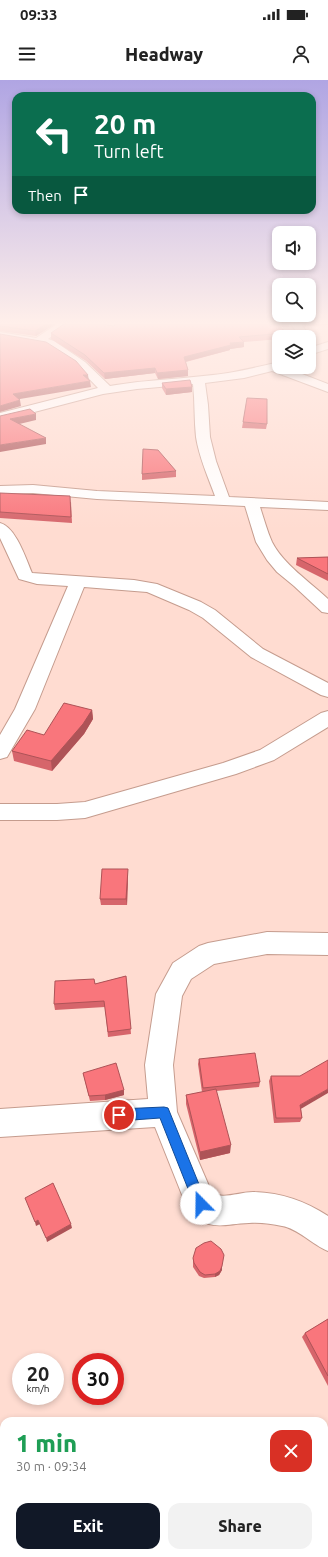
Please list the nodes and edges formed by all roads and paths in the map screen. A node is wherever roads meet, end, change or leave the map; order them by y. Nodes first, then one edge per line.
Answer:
1 (95, 393) edge
2 (200, 393) edge
3 (0, 417) edge
4 (0, 490) edge
5 (224, 502) junction
6 (251, 503) junction
7 (328, 506) edge
8 (0, 528) edge
9 (78, 582) junction
10 (328, 608) edge
11 (328, 691) edge
12 (328, 718) edge
13 (0, 752) edge
14 (0, 812) edge
15 (328, 944) edge
16 (164, 1112) junction
17 (0, 1123) edge
18 (328, 1235) edge

1 - 3 street
2 - 5 street
4 - 5 street
5 - 6 street
6 - 7 street
6 - 10 street
8 - 9 street
9 - 11 street
9 - 13 street
12 - 14 street
15 - 16 street
16 - 17 street
16 - 18 street

